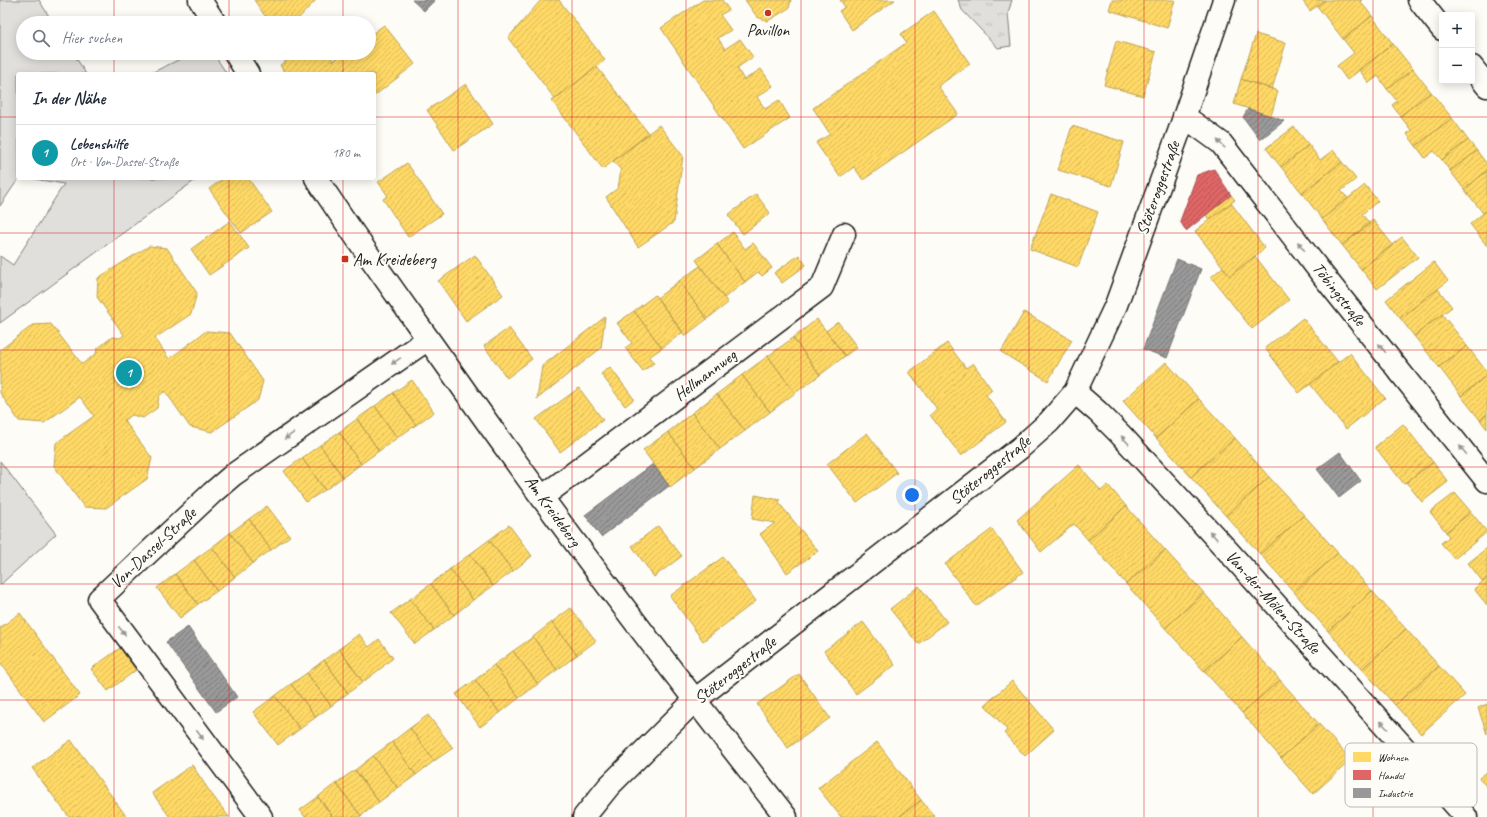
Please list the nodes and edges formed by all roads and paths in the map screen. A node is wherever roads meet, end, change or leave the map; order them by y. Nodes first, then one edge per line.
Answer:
1 (200, 0) edge
2 (1224, 0) edge
3 (1419, 0) edge
4 (210, 16) edge
5 (1439, 25) edge
6 (239, 60) edge
7 (1475, 71) edge
8 (247, 72) edge
9 (1487, 86) edge
10 (1184, 116) junction
11 (317, 180) edge
12 (844, 234) dead end
13 (428, 339) junction
14 (1075, 392) junction
15 (1487, 480) edge
16 (542, 497) junction
17 (695, 700) junction
18 (1400, 743) edge
19 (1457, 807) edge
20 (260, 817) edge
21 (584, 817) edge
22 (786, 817) edge
23 (1466, 817) edge

1 - 4 street
2 - 10 street, Stöteroggestraße
3 - 5 street
6 - 8 street
7 - 9 street
10 - 14 street, Stöteroggestraße
15 -> 10 street, Töbingstraße
11 - 13 street, Am Kreideberg
12 - 16 street, Hellmannweg
13 - 16 street, Am Kreideberg
13 -> 20 street, Von-Dassel-Straße
14 - 17 street, Stöteroggestraße
18 -> 14 street, Van-der-Mölen-Straße
16 - 17 street, Am Kreideberg
17 - 21 street, Stöteroggestraße
17 - 22 street, Am Kreideberg
23 -> 19 street, Van-der-Mölen-Straße

